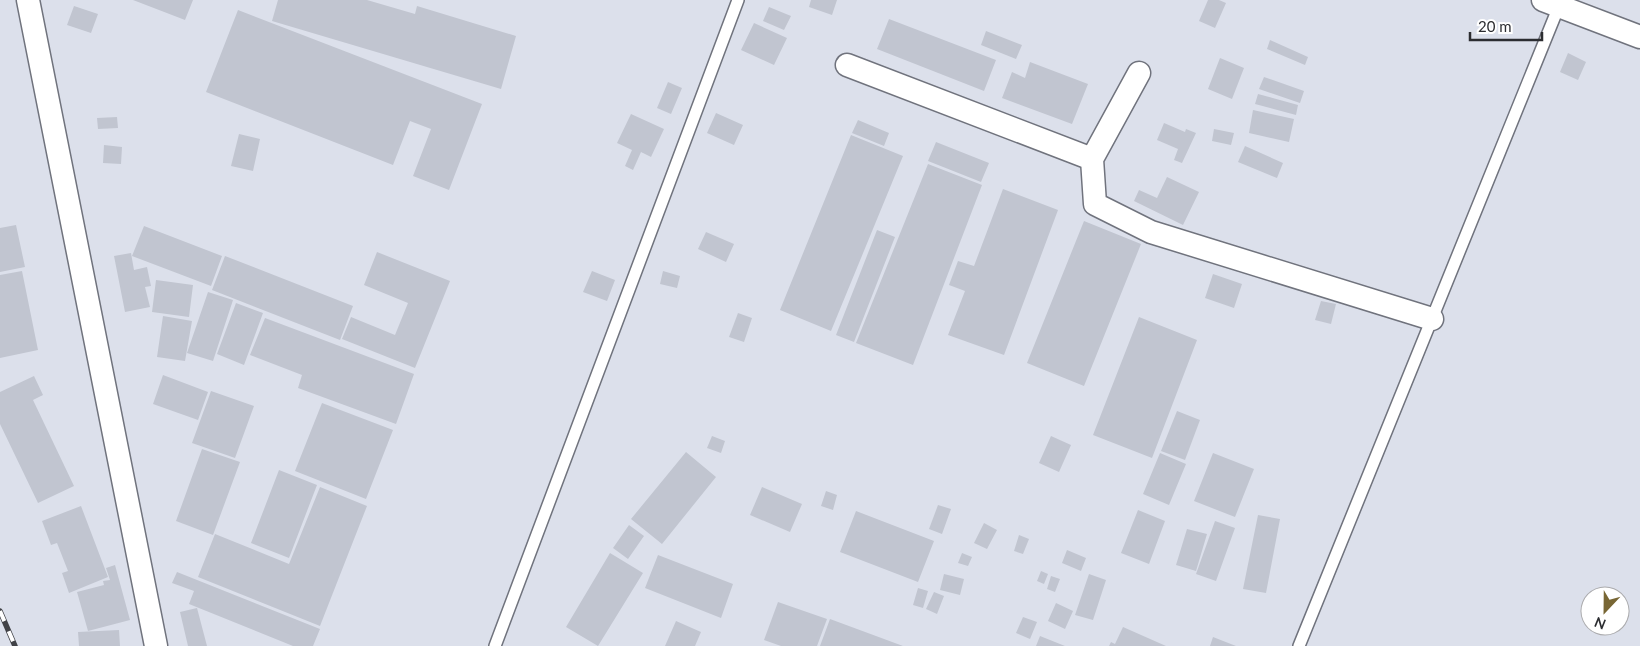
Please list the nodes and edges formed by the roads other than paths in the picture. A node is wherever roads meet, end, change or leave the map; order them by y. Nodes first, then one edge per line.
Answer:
1 (28, 0) edge
2 (738, 0) edge
3 (1551, 3) edge
4 (1640, 37) edge
5 (847, 64) dead end
6 (1140, 73) dead end
7 (1092, 159) junction
8 (1432, 319) junction
9 (156, 646) edge
10 (495, 646) edge
11 (1299, 646) edge

1 - 9 street
2 - 10 lane
3 - 4 street
3 - 8 lane
5 - 7 street
6 - 7 street
7 - 8 street
8 - 11 lane

